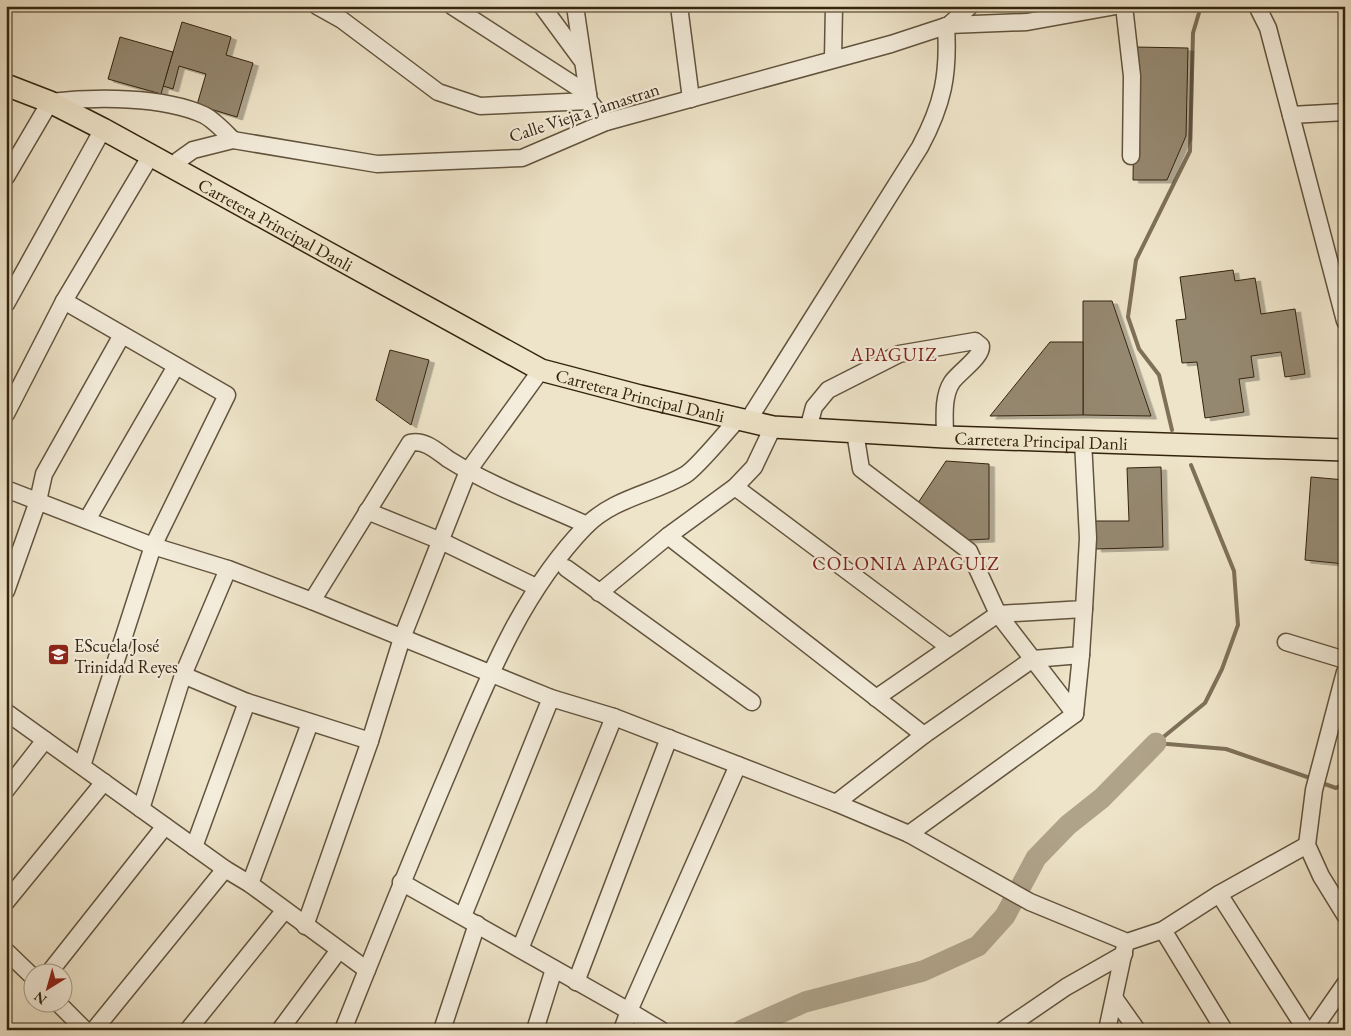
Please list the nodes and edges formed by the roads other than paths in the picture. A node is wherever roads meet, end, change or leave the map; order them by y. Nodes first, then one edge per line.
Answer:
1 (317, 6) edge
2 (452, 6) edge
3 (542, 6) edge
4 (575, 6) edge
5 (679, 6) edge
6 (834, 6) edge
7 (970, 6) edge
8 (1116, 6) edge
9 (1124, 6) edge
10 (1257, 6) edge
11 (948, 25) junction
12 (833, 59) junction
13 (583, 61) junction
14 (6, 85) edge
15 (588, 98) junction
16 (691, 99) junction
17 (50, 102) junction
18 (1345, 112) edge
19 (1291, 115) junction
20 (606, 122) junction
21 (103, 129) junction
22 (233, 140) junction
23 (151, 155) junction
24 (1131, 156) dead end
25 (173, 167) junction
26 (6, 177) edge
27 (1341, 295) edge
28 (64, 301) junction
29 (6, 304) edge
30 (1345, 321) edge
31 (122, 335) junction
32 (176, 366) junction
33 (541, 370) junction
34 (6, 414) edge
35 (742, 421) junction
36 (773, 428) junction
37 (808, 429) junction
38 (855, 432) junction
39 (945, 437) junction
40 (1083, 442) junction
41 (1345, 450) edge
42 (468, 471) junction
43 (735, 486) junction
44 (6, 489) edge
45 (38, 501) junction
46 (367, 511) junction
47 (87, 520) junction
48 (587, 525) junction
49 (668, 536) junction
50 (441, 541) junction
51 (153, 546) junction
52 (566, 568) dead end
53 (228, 569) junction
54 (536, 587) junction
55 (6, 591) edge
56 (599, 593) junction
57 (312, 601) junction
58 (1084, 609) junction
59 (998, 614) junction
60 (402, 638) junction
61 (1286, 642) dead end
62 (949, 647) junction
63 (1081, 656) junction
64 (1033, 659) junction
65 (1345, 660) edge
66 (1345, 672) edge
67 (490, 673) junction
68 (183, 675) junction
69 (552, 698) junction
70 (876, 698) junction
71 (247, 702) junction
72 (752, 702) dead end
73 (6, 712) edge
74 (1075, 714) junction
75 (614, 717) junction
76 (310, 723) junction
77 (924, 735) junction
78 (669, 738) junction
79 (45, 740) junction
80 (370, 742) junction
81 (738, 765) junction
82 (82, 766) junction
83 (104, 782) junction
84 (6, 790) edge
85 (836, 803) junction
86 (141, 809) junction
87 (165, 826) junction
88 (909, 834) junction
89 (1307, 845) junction
90 (194, 847) junction
91 (225, 869) junction
92 (401, 882) junction
93 (250, 884) junction
94 (1220, 894) junction
95 (6, 902) edge
96 (284, 911) junction
97 (1345, 915) edge
98 (470, 920) junction
99 (305, 926) junction
100 (1163, 930) junction
101 (1125, 948) junction
102 (520, 949) junction
103 (339, 950) junction
104 (8, 956) edge
105 (56, 964) edge
106 (22, 968) edge
107 (554, 969) junction
108 (367, 970) junction
109 (576, 982) junction
110 (1345, 984) edge
111 (1115, 999) junction
112 (629, 1011) junction
113 (69, 1014) edge
114 (85, 1030) edge
115 (94, 1030) edge
116 (188, 1030) edge
117 (280, 1030) edge
118 (343, 1030) edge
119 (442, 1030) edge
120 (534, 1030) edge
121 (622, 1030) edge
122 (661, 1030) edge
123 (1003, 1030) edge
124 (1107, 1030) edge
125 (1137, 1030) edge
126 (1224, 1030) edge
127 (1306, 1030) edge
128 (1313, 1030) edge

1 - 15 street
2 - 15 street
3 - 13 street
4 - 13 street
5 - 16 street
6 - 12 street
7 - 11 street, Calle Vieja a Jamastran
8 - 11 street
9 - 24 street
10 - 19 street
11 - 12 street, Calle Vieja a Jamastran
11 - 35 street
12 - 16 street, Calle Vieja a Jamastran
13 - 15 street
14 - 17 main road, Carretera Principal Danli
15 - 20 street
16 - 20 street, Calle Vieja a Jamastran
17 - 21 main road, Carretera Principal Danli
17 - 22 street
17 - 26 street
18 - 19 street
19 - 27 street
20 - 22 street, Calle Vieja a Jamastran
21 - 23 main road, Carretera Principal Danli
21 - 29 street
22 - 25 street, Calle Vieja a Jamastran
23 - 25 main road, Carretera Principal Danli
23 - 28 street
25 - 33 main road, Carretera Principal Danli
27 - 30 street
28 - 31 street
28 - 34 street
31 - 32 street
31 - 45 street
32 - 47 street
32 - 51 street
33 - 35 main road, Carretera Principal Danli
33 - 42 street
35 - 36 main road, Carretera Principal Danli
35 - 48 street
36 - 37 main road, Carretera Principal Danli
36 - 43 street
37 - 38 main road, Carretera Principal Danli
37 - 39 street
38 - 39 main road, Carretera Principal Danli
38 - 59 street
39 - 40 main road, Carretera Principal Danli
40 - 41 main road, Carretera Principal Danli
40 - 58 street
42 - 46 street
42 - 48 street
42 - 50 street
43 - 49 street
43 - 62 street
44 - 45 street
45 - 47 street
45 - 55 street
46 - 50 street
46 - 57 street
47 - 51 street
48 - 54 street
49 - 56 street
49 - 70 street
50 - 54 street
50 - 60 street
51 - 53 street
51 - 82 street
52 - 56 street
53 - 57 street
53 - 68 street
54 - 67 street
56 - 72 street
57 - 60 street
58 - 59 street
58 - 63 street
59 - 62 street
59 - 64 street
60 - 67 street
60 - 80 street
61 - 65 street
62 - 70 street
63 - 64 street
63 - 74 street
64 - 74 street
64 - 77 street
66 - 89 street
67 - 69 street
67 - 92 street
68 - 71 street
68 - 86 street
69 - 75 street
69 - 98 street
70 - 77 street
71 - 76 street
71 - 90 street
73 - 79 street
74 - 88 street
75 - 78 street
75 - 102 street
76 - 80 street
76 - 93 street
77 - 85 street
78 - 81 street
78 - 109 street
79 - 82 street
79 - 84 street
80 - 99 street
81 - 85 street
81 - 112 street
82 - 83 street
83 - 86 street
83 - 95 street
85 - 88 street
86 - 87 street
87 - 90 street
87 - 105 street
88 - 101 street
89 - 94 street
89 - 97 street
90 - 91 street
91 - 93 street
91 - 115 street
92 - 98 street
92 - 108 street
93 - 96 street
94 - 100 street
94 - 127 street
96 - 99 street
96 - 116 street
98 - 102 street
98 - 119 street
99 - 103 street
100 - 101 street
100 - 126 street
101 - 111 street
101 - 123 street
102 - 107 street
103 - 108 street
103 - 117 street
104 - 106 street
107 - 109 street
107 - 120 street
108 - 118 street
109 - 112 street
110 - 128 street
111 - 124 street
111 - 125 street
112 - 121 street
112 - 122 street
113 - 114 street

